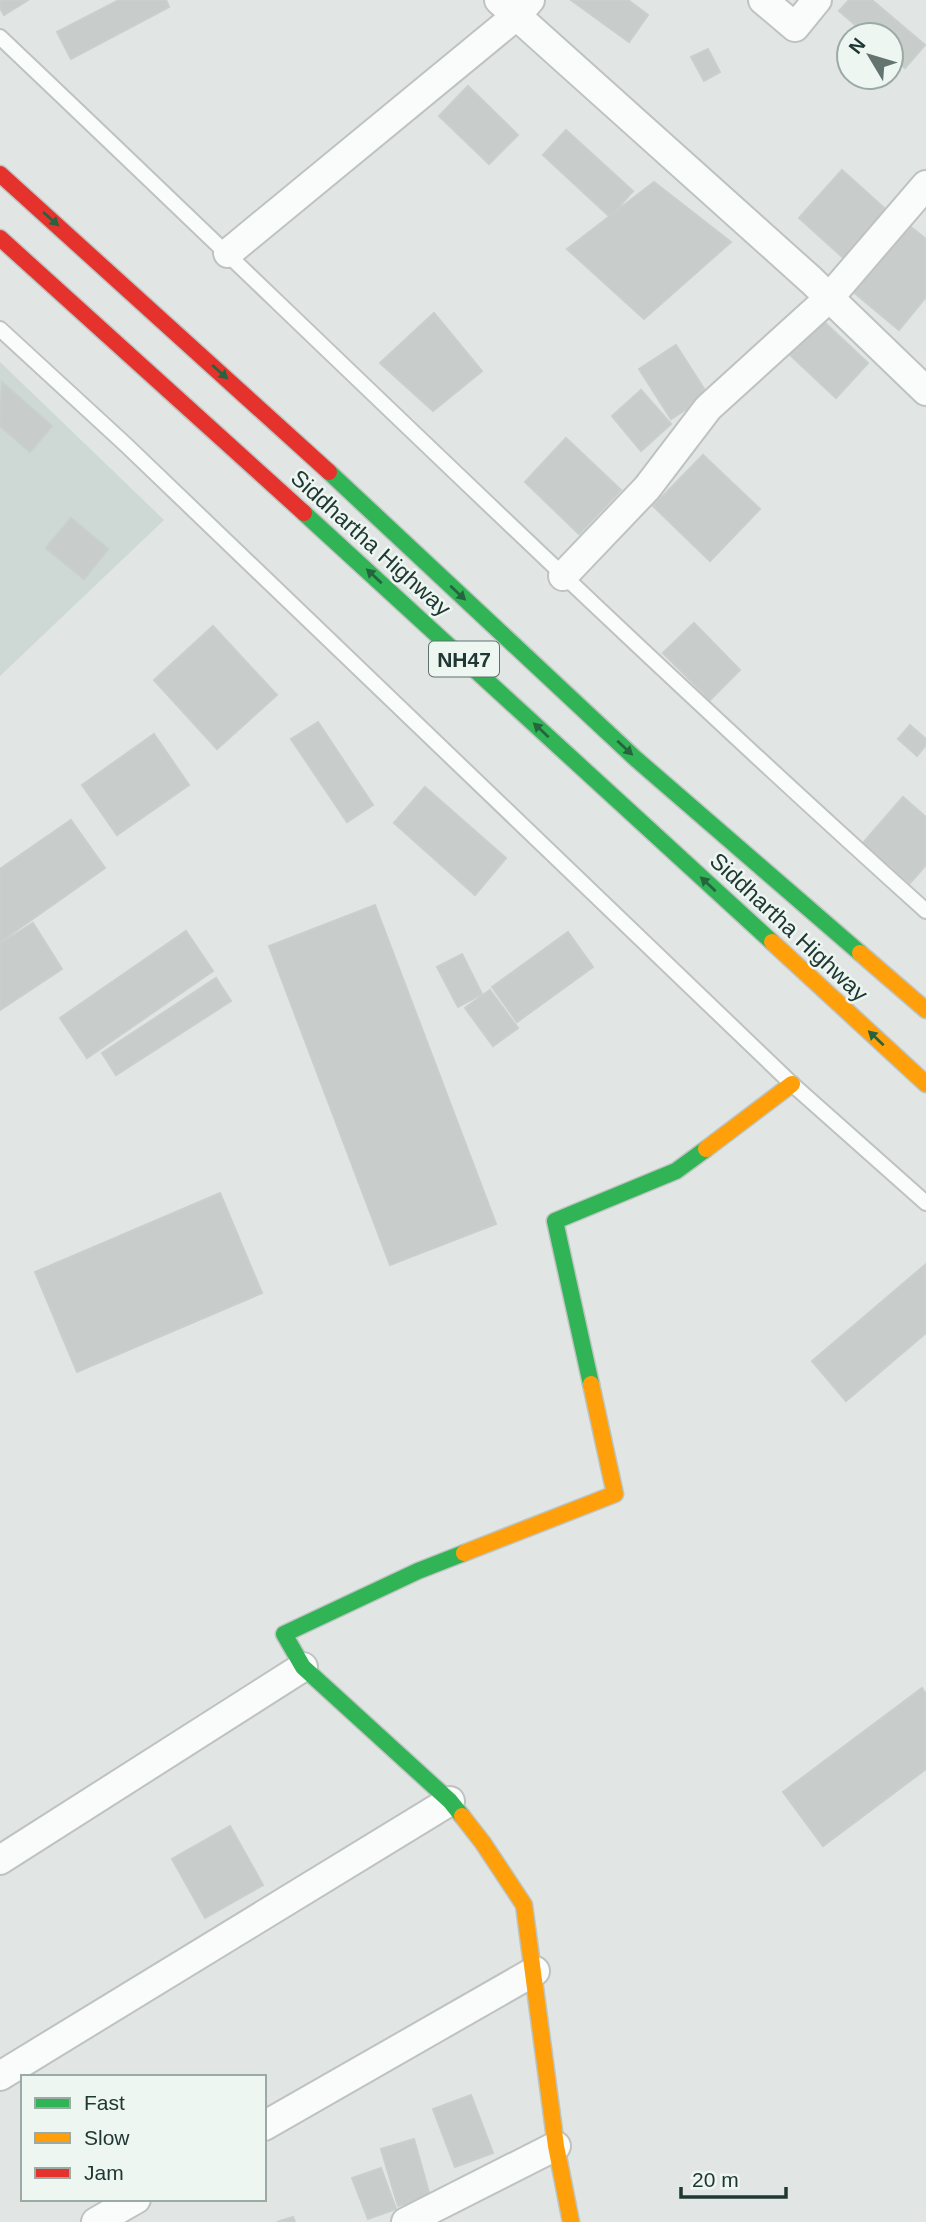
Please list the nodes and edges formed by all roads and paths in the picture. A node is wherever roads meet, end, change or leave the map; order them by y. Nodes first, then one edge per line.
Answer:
1 (763, 0) edge
2 (817, 0) edge
3 (515, 5) edge
4 (0, 37) edge
5 (0, 174) edge
6 (926, 185) edge
7 (0, 238) edge
8 (228, 253) junction
9 (828, 299) junction
10 (0, 330) edge
11 (926, 391) edge
12 (563, 576) junction
13 (926, 911) edge
14 (926, 1010) edge
15 (792, 1084) junction
16 (926, 1084) edge
17 (926, 1203) edge
18 (303, 1667) junction
19 (450, 1801) junction
20 (0, 1860) edge
21 (534, 1971) junction
22 (0, 2076) edge
23 (266, 2125) edge
24 (556, 2146) junction
25 (133, 2201) edge
26 (96, 2222) edge
27 (406, 2222) edge
28 (571, 2222) edge

1 - 2 street
3 - 8 street
3 - 9 street
4 - 8 lane
5 -> 14 main road, Siddhartha Highway / NH47
6 - 9 street
16 -> 7 main road, Siddhartha Highway / NH47
8 - 12 lane
9 - 11 street
9 - 12 street
10 - 15 lane
12 - 13 lane
15 - 17 lane
15 - 18 main road
18 - 19 main road
18 - 20 street
19 - 21 main road
19 - 22 street
21 - 23 street
21 - 24 main road
24 - 27 street
24 - 28 main road
25 - 26 street

